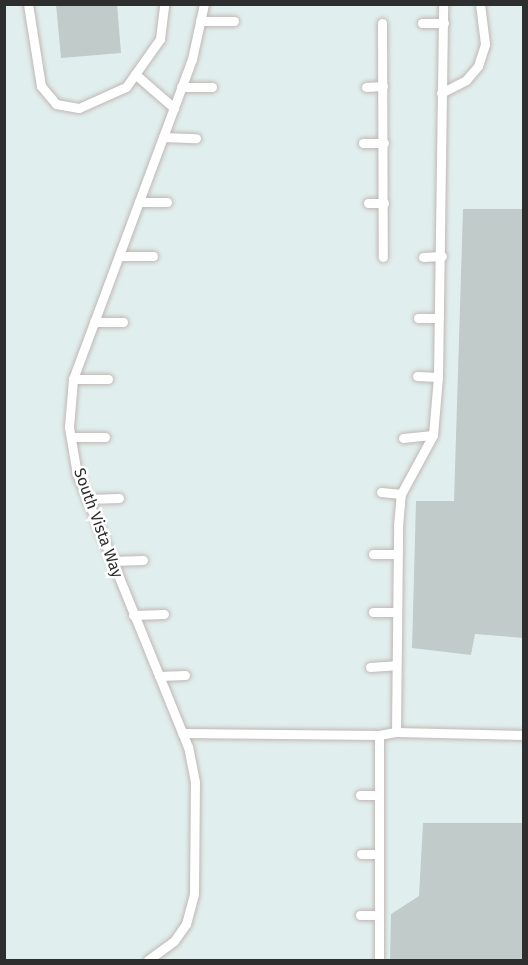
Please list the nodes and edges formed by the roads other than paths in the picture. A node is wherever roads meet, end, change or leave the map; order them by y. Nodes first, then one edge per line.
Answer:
1 (28, 4) edge
2 (164, 4) edge
3 (204, 4) edge
4 (443, 4) edge
5 (480, 4) edge
6 (200, 21) junction
7 (234, 21) dead end
8 (382, 23) dead end
9 (422, 23) dead end
10 (444, 23) junction
11 (135, 74) junction
12 (181, 87) junction
13 (212, 87) dead end
14 (366, 87) dead end
15 (383, 87) junction
16 (441, 93) junction
17 (174, 108) junction
18 (163, 137) junction
19 (196, 138) dead end
20 (363, 143) dead end
21 (384, 143) junction
22 (139, 202) junction
23 (167, 202) dead end
24 (368, 203) dead end
25 (384, 203) junction
26 (119, 256) junction
27 (153, 256) dead end
28 (383, 256) dead end
29 (423, 256) dead end
30 (442, 256) junction
31 (418, 318) dead end
32 (439, 318) junction
33 (94, 322) junction
34 (123, 322) dead end
35 (417, 376) dead end
36 (438, 377) junction
37 (73, 379) junction
38 (108, 379) dead end
39 (433, 435) junction
40 (71, 437) junction
41 (105, 437) dead end
42 (403, 438) dead end
43 (381, 492) dead end
44 (401, 494) junction
45 (119, 498) dead end
46 (87, 499) junction
47 (374, 554) dead end
48 (398, 554) junction
49 (143, 560) dead end
50 (112, 561) junction
51 (374, 612) dead end
52 (397, 612) junction
53 (133, 615) junction
54 (164, 615) dead end
55 (396, 665) junction
56 (370, 667) dead end
57 (185, 675) dead end
58 (159, 676) junction
59 (396, 732) junction
60 (182, 733) junction
61 (379, 735) junction
62 (524, 735) edge
63 (360, 795) dead end
64 (379, 795) junction
65 (362, 854) dead end
66 (379, 854) junction
67 (360, 915) dead end
68 (379, 915) junction
69 (148, 960) edge
70 (379, 960) edge

1 - 11 lane
2 - 11 lane
3 - 6 lane, South Vista Way
4 - 10 lane
5 - 16 lane
6 - 7 lane
6 - 12 lane, South Vista Way
8 - 15 lane
9 - 10 lane
10 - 16 lane
11 - 17 lane
12 - 13 lane
12 - 17 lane, South Vista Way
14 - 15 lane
15 - 21 lane
16 - 30 lane
17 - 18 lane, South Vista Way
18 - 19 lane
18 - 22 lane, South Vista Way
20 - 21 lane
21 - 25 lane
22 - 23 lane
22 - 26 lane, South Vista Way
24 - 25 lane
25 - 28 lane
26 - 27 lane
26 - 33 lane, South Vista Way
29 - 30 lane
30 - 32 lane
31 - 32 lane
32 - 36 lane
33 - 34 lane
33 - 37 lane, South Vista Way
35 - 36 lane
36 - 39 lane
37 - 38 lane
37 - 40 lane, South Vista Way
39 - 42 lane
39 - 44 lane
40 - 41 lane
40 - 46 lane, South Vista Way
43 - 44 lane
44 - 48 lane
45 - 46 lane
46 - 50 lane, South Vista Way
47 - 48 lane
48 - 52 lane
49 - 50 lane
50 - 53 lane, South Vista Way
51 - 52 lane
52 - 55 lane
53 - 54 lane
53 - 58 lane, South Vista Way
55 - 56 lane
55 - 59 lane
57 - 58 lane
58 - 60 lane, South Vista Way
59 - 61 lane
59 - 62 lane
60 - 61 lane
60 - 69 lane, South Vista Way
61 - 64 lane
63 - 64 lane
64 - 66 lane
65 - 66 lane
66 - 68 lane
67 - 68 lane
68 - 70 lane

